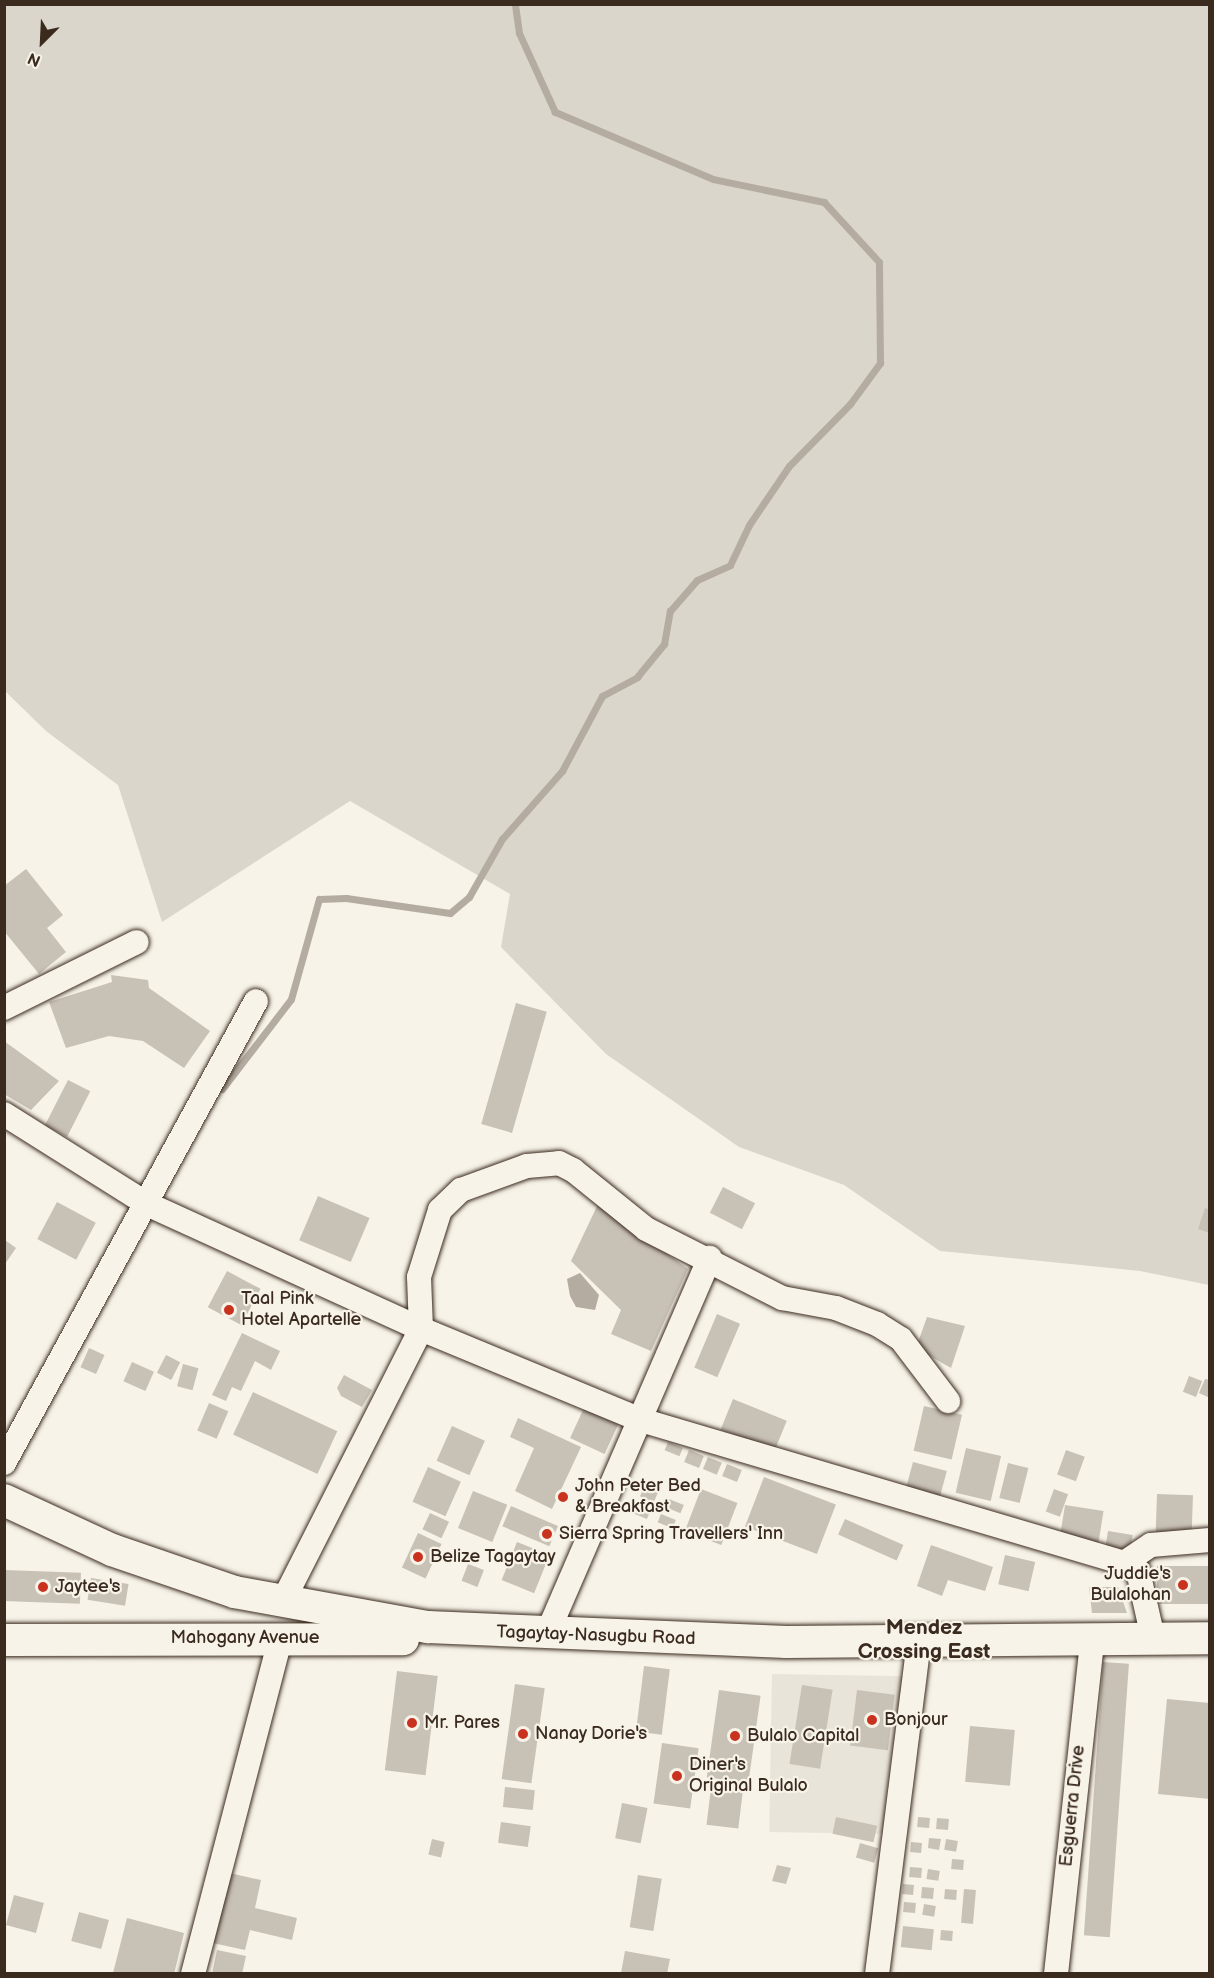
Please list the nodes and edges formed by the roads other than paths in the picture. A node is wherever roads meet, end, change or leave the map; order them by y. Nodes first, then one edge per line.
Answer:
1 (137, 942) dead end
2 (256, 1001) dead end
3 (4, 1008) edge
4 (4, 1114) edge
5 (147, 1203) junction
6 (710, 1258) junction
7 (422, 1329) junction
8 (948, 1401) dead end
9 (641, 1420) junction
10 (4, 1463) edge
11 (4, 1500) edge
12 (1209, 1540) edge
13 (1124, 1563) junction
14 (235, 1592) junction
15 (282, 1603) junction
16 (485, 1632) junction
17 (547, 1634) junction
18 (222, 1636) junction
19 (281, 1637) junction
20 (1153, 1638) junction
21 (1209, 1638) edge
22 (4, 1640) edge
23 (918, 1640) junction
24 (1092, 1640) junction
25 (193, 1974) edge
26 (877, 1974) edge
27 (1056, 1974) edge

1 - 3 street
2 - 5 street
4 - 5 street
5 - 7 street
5 - 10 street
6 - 7 street
6 - 8 street
6 - 9 street
7 - 9 street
7 - 15 street
9 - 13 street
9 - 17 street
11 - 14 main road, Tagaytay-Nasugbu Road
12 - 13 street
13 - 20 street
14 - 15 main road, Tagaytay-Nasugbu Road
14 - 18 main road
15 - 16 main road, Tagaytay-Nasugbu Road
16 - 17 main road, Tagaytay-Nasugbu Road
16 - 19 main road, Mahogany Avenue
17 - 23 main road, Tagaytay-Nasugbu Road
18 - 19 main road, Mahogany Avenue
18 - 22 main road, Mahogany Avenue
19 - 25 street
20 - 21 main road, Tagaytay-Nasugbu Road
20 - 24 main road, Tagaytay-Nasugbu Road
23 - 24 main road, Tagaytay-Nasugbu Road
23 - 26 street
24 - 27 street, Esguerra Drive

